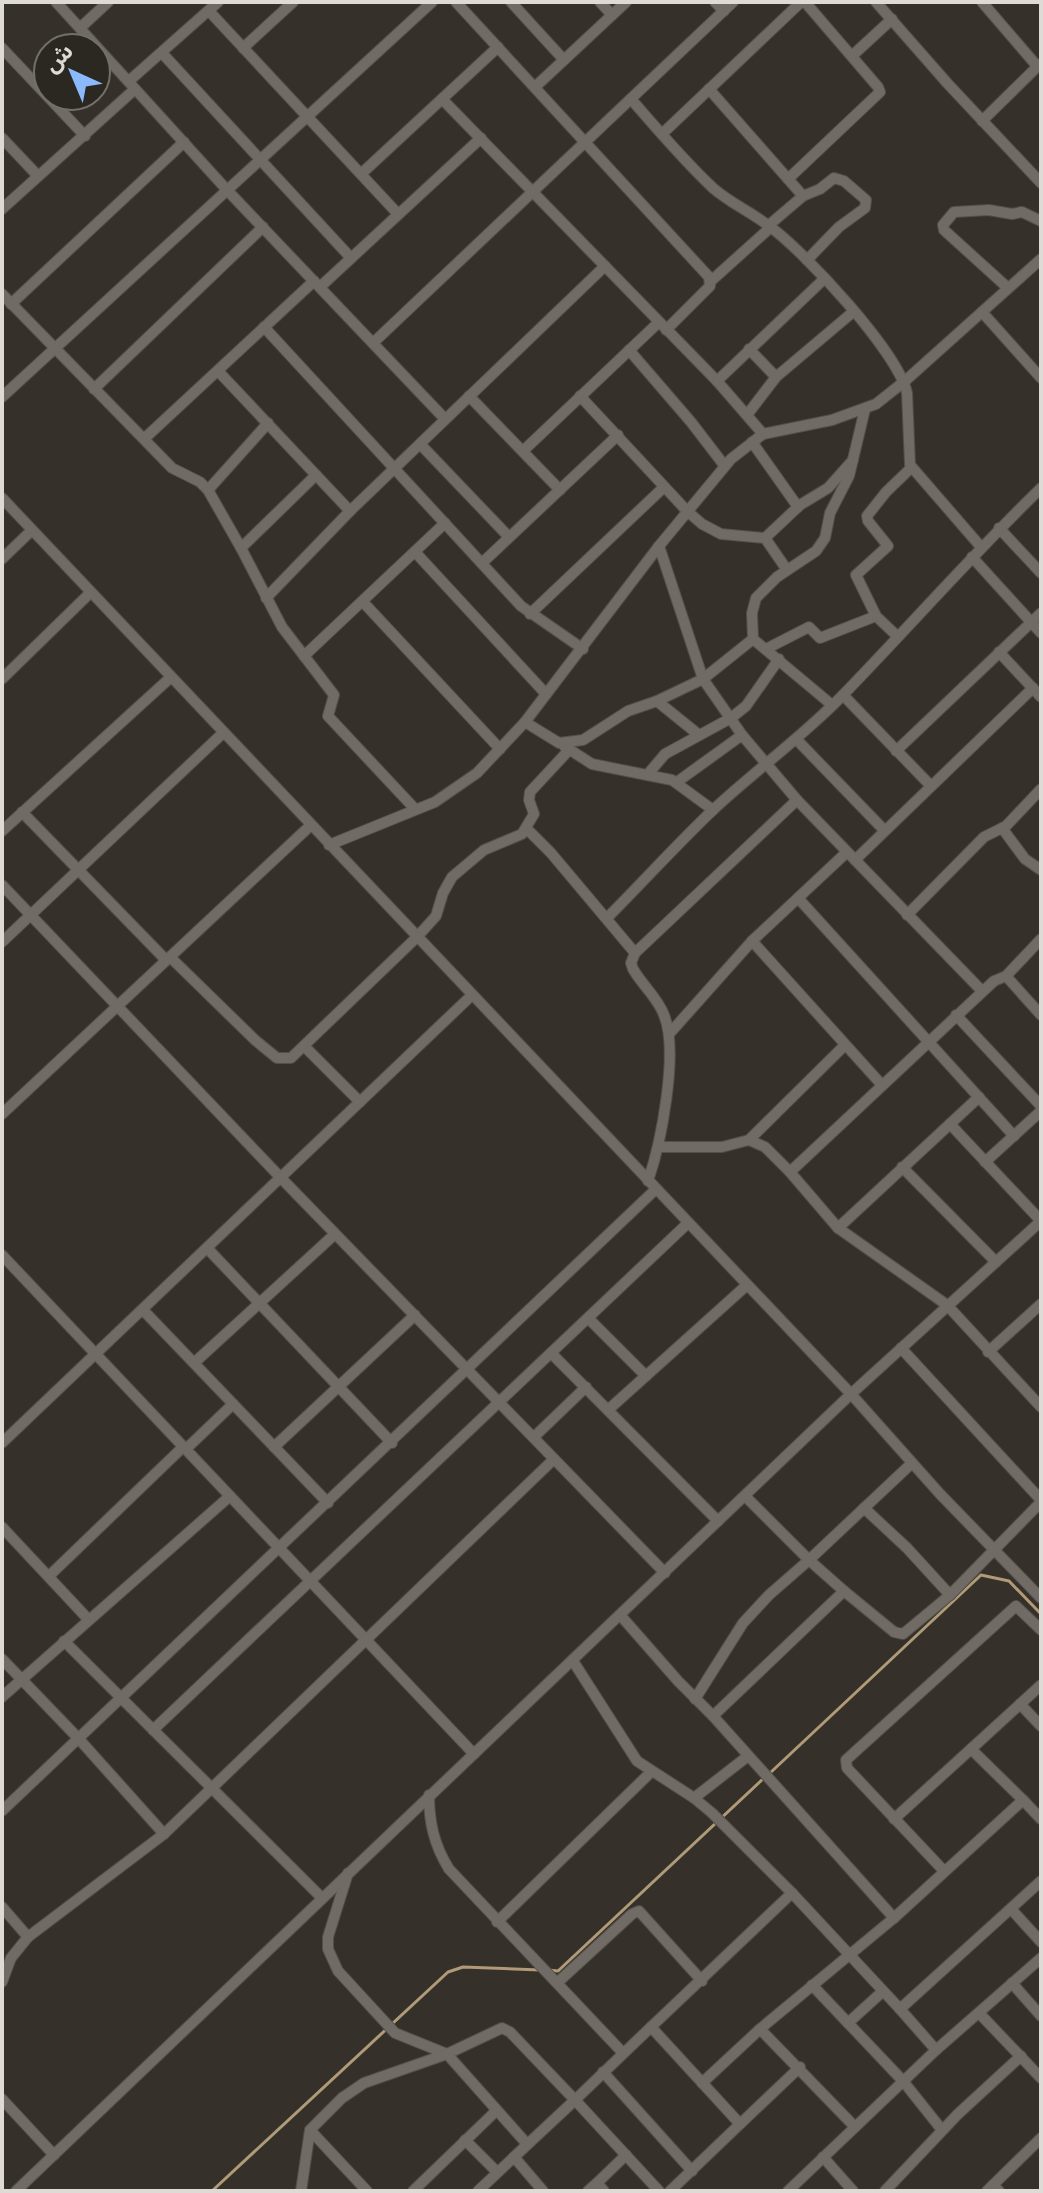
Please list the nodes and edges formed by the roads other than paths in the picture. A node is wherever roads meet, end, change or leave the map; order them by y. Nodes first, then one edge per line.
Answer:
1 (56, 2) edge
2 (108, 2) edge
3 (218, 2) edge
4 (293, 2) edge
5 (432, 2) edge
6 (456, 2) edge
7 (511, 2) edge
8 (600, 2) edge
9 (626, 2) edge
10 (715, 2) edge
11 (733, 2) edge
12 (803, 2) edge
13 (982, 2) edge
14 (883, 4) edge
15 (209, 11) junction
16 (724, 11) junction
17 (612, 15) junction
18 (892, 19) junction
19 (80, 28) junction
20 (498, 47) junction
21 (2, 48) edge
22 (243, 48) junction
23 (162, 53) junction
24 (853, 55) junction
25 (564, 60) junction
26 (1039, 64) edge
27 (132, 85) junction
28 (535, 87) junction
29 (709, 89) junction
30 (442, 99) junction
31 (631, 99) junction
32 (307, 117) junction
33 (982, 121) junction
34 (662, 134) junction
35 (85, 136) junction
36 (2, 138) edge
37 (481, 138) junction
38 (184, 142) junction
39 (584, 143) junction
40 (260, 160) junction
41 (361, 174) junction
42 (38, 176) junction
43 (788, 179) junction
44 (1041, 183) edge
45 (227, 190) junction
46 (532, 192) junction
47 (803, 196) junction
48 (2, 209) edge
49 (398, 214) junction
50 (1041, 221) edge
51 (770, 226) junction
52 (263, 227) junction
53 (351, 258) junction
54 (1041, 259) edge
55 (807, 260) junction
56 (605, 266) junction
57 (824, 279) junction
58 (711, 281) junction
59 (317, 284) junction
60 (1008, 288) junction
61 (2, 294) edge
62 (11, 304) junction
63 (853, 312) junction
64 (982, 312) junction
65 (663, 326) junction
66 (264, 327) junction
67 (373, 343) junction
68 (54, 349) junction
69 (749, 349) junction
70 (629, 350) junction
71 (218, 371) junction
72 (776, 377) junction
73 (1041, 378) edge
74 (717, 381) junction
75 (905, 381) junction
76 (94, 389) junction
77 (3, 393) edge
78 (469, 396) junction
79 (580, 396) junction
80 (865, 409) junction
81 (747, 415) junction
82 (445, 419) junction
83 (268, 423) junction
84 (763, 434) junction
85 (618, 435) junction
86 (145, 438) junction
87 (752, 442) junction
88 (420, 444) junction
89 (523, 451) junction
90 (854, 459) junction
91 (724, 465) junction
92 (395, 468) junction
93 (911, 468) junction
94 (316, 475) junction
95 (664, 487) junction
96 (1041, 488) edge
97 (208, 490) junction
98 (560, 490) junction
99 (2, 498) edge
100 (798, 507) junction
101 (350, 511) junction
102 (687, 511) junction
103 (445, 523) junction
104 (999, 528) junction
105 (32, 530) junction
106 (509, 537) junction
107 (765, 538) junction
108 (659, 546) junction
109 (981, 547) junction
110 (241, 548) junction
111 (415, 552) junction
112 (972, 557) junction
113 (2, 559) edge
114 (482, 563) junction
115 (787, 570) junction
116 (1041, 573) edge
117 (90, 593) junction
118 (266, 598) junction
119 (363, 602) junction
120 (1041, 613) edge
121 (530, 614) junction
122 (876, 616) junction
123 (1031, 623) junction
124 (1041, 633) edge
125 (897, 636) junction
126 (753, 639) junction
127 (583, 649) junction
128 (766, 649) junction
129 (999, 652) junction
130 (304, 656) junction
131 (779, 659) junction
132 (170, 678) junction
133 (2, 679) edge
134 (703, 679) junction
135 (1033, 688) junction
136 (546, 694) junction
137 (843, 695) junction
138 (1041, 697) edge
139 (657, 701) junction
140 (832, 705) junction
141 (731, 718) junction
142 (525, 722) junction
143 (223, 733) junction
144 (699, 735) junction
145 (742, 735) junction
146 (797, 740) junction
147 (559, 743) junction
148 (500, 749) junction
149 (569, 750) junction
150 (896, 751) junction
151 (764, 764) junction
152 (648, 774) junction
153 (677, 782) junction
154 (931, 786) junction
155 (1041, 789) edge
156 (797, 800) junction
157 (415, 809) junction
158 (713, 810) junction
159 (22, 812) junction
160 (311, 825) junction
161 (1002, 828) junction
162 (527, 829) junction
163 (884, 830) junction
164 (2, 831) edge
165 (329, 845) junction
166 (851, 856) junction
167 (79, 870) junction
168 (1041, 870) edge
169 (2, 885) edge
170 (798, 898) junction
171 (31, 915) junction
172 (907, 915) junction
173 (607, 918) junction
174 (417, 937) junction
175 (1041, 939) edge
176 (752, 941) junction
177 (2, 942) edge
178 (635, 953) junction
179 (168, 959) junction
180 (1006, 976) junction
181 (982, 991) junction
182 (472, 995) junction
183 (117, 1006) junction
184 (956, 1015) junction
185 (1041, 1015) edge
186 (670, 1033) junction
187 (928, 1041) junction
188 (845, 1045) junction
189 (304, 1046) junction
190 (881, 1084) junction
191 (979, 1097) junction
192 (360, 1102) junction
193 (1041, 1109) edge
194 (2, 1114) edge
195 (950, 1124) junction
196 (1014, 1136) junction
197 (749, 1140) junction
198 (659, 1147) junction
199 (985, 1162) junction
200 (902, 1167) junction
201 (790, 1172) junction
202 (281, 1178) junction
203 (652, 1185) junction
204 (1041, 1221) edge
205 (688, 1223) junction
206 (838, 1228) junction
207 (335, 1234) junction
208 (207, 1248) junction
209 (2, 1255) edge
210 (996, 1262) junction
211 (747, 1285) junction
212 (259, 1303) junction
213 (1041, 1304) edge
214 (947, 1305) junction
215 (143, 1310) junction
216 (415, 1315) junction
217 (588, 1318) junction
218 (901, 1348) junction
219 (988, 1352) junction
220 (551, 1353) junction
221 (96, 1355) junction
222 (194, 1363) junction
223 (468, 1370) junction
224 (646, 1376) junction
225 (338, 1386) junction
226 (586, 1387) junction
227 (851, 1394) junction
228 (499, 1402) junction
229 (233, 1404) junction
230 (1040, 1406) edge
231 (608, 1410) junction
232 (534, 1437) junction
233 (2, 1443) edge
234 (392, 1443) junction
235 (274, 1447) junction
236 (184, 1448) junction
237 (554, 1459) junction
238 (912, 1463) junction
239 (230, 1496) junction
240 (745, 1496) junction
241 (1041, 1501) edge
242 (328, 1503) junction
243 (864, 1508) junction
244 (718, 1521) junction
245 (2, 1527) edge
246 (280, 1549) junction
247 (995, 1550) junction
248 (809, 1560) junction
249 (665, 1573) junction
250 (49, 1576) junction
251 (311, 1581) junction
252 (844, 1591) junction
253 (950, 1595) junction
254 (1041, 1598) edge
255 (621, 1616) junction
256 (88, 1619) junction
257 (1041, 1630) edge
258 (64, 1641) junction
259 (367, 1641) junction
260 (2, 1659) edge
261 (573, 1661) junction
262 (22, 1680) junction
263 (1041, 1685) edge
264 (2, 1697) edge
265 (120, 1697) junction
266 (695, 1699) junction
267 (1020, 1704) junction
268 (713, 1716) junction
269 (1041, 1726) edge
270 (153, 1730) junction
271 (78, 1738) junction
272 (971, 1749) junction
273 (474, 1754) junction
274 (748, 1756) junction
275 (651, 1772) junction
276 (211, 1788) junction
277 (429, 1795) junction
278 (694, 1798) junction
279 (1023, 1800) junction
280 (2, 1811) edge
281 (894, 1819) junction
282 (1041, 1819) edge
283 (164, 1834) junction
284 (349, 1871) junction
285 (944, 1871) junction
286 (1041, 1881) edge
287 (792, 1893) junction
288 (321, 1897) junction
289 (2, 1907) edge
290 (1011, 1909) junction
291 (894, 1918) junction
292 (497, 1922) junction
293 (28, 1937) junction
294 (1041, 1942) edge
295 (850, 1954) junction
296 (1041, 1958) edge
297 (702, 1981) junction
298 (2, 1982) edge
299 (557, 1983) junction
300 (1012, 1983) junction
301 (812, 1985) junction
302 (882, 1992) junction
303 (900, 2009) junction
304 (979, 2013) junction
305 (1041, 2016) edge
306 (848, 2023) junction
307 (651, 2027) junction
308 (760, 2029) junction
309 (936, 2050) junction
310 (623, 2053) junction
311 (447, 2054) junction
312 (1021, 2056) junction
313 (800, 2067) junction
314 (603, 2072) junction
315 (1041, 2078) edge
316 (903, 2081) junction
317 (702, 2083) junction
318 (2, 2099) edge
319 (575, 2100) junction
320 (496, 2111) junction
321 (740, 2124) junction
322 (855, 2127) junction
323 (310, 2130) junction
324 (942, 2130) junction
325 (1041, 2138) edge
326 (465, 2140) junction
327 (527, 2144) junction
328 (54, 2155) junction
329 (626, 2155) junction
330 (514, 2157) junction
331 (823, 2157) junction
332 (692, 2171) junction
333 (497, 2172) junction
334 (600, 2187) edge
335 (993, 2189) edge
336 (16, 2191) edge
337 (301, 2191) edge
338 (367, 2191) edge
339 (413, 2191) edge
340 (478, 2191) edge
341 (543, 2191) edge
342 (588, 2191) edge
343 (659, 2191) edge
344 (670, 2191) edge
345 (788, 2191) edge
346 (853, 2191) edge
347 (885, 2191) edge

1 - 19 street
2 - 19 street
3 - 15 street
4 - 22 street
5 - 32 street
6 - 20 street
7 - 25 street
8 - 17 street
9 - 17 street
10 - 16 street
11 - 16 street
12 - 24 street
12 - 29 street
13 - 26 street
14 - 18 street
15 - 22 street
15 - 23 street
16 - 31 street
17 - 25 street
18 - 24 street
18 - 33 street
19 - 27 street
20 - 28 street
20 - 30 street
21 - 35 street
22 - 32 street
23 - 27 street
23 - 40 street
24 - 43 street
25 - 28 street
26 - 33 street
27 - 35 street
27 - 38 street
28 - 39 street
29 - 34 street
29 - 43 street
30 - 37 street
30 - 41 street
31 - 34 street
31 - 39 street
32 - 40 street
32 - 41 street
33 - 44 street
34 - 51 street
35 - 42 street
36 - 42 street
37 - 46 street
37 - 49 street
38 - 45 street
38 - 62 street
39 - 46 street
39 - 58 street
40 - 45 street
40 - 53 street
41 - 49 street
42 - 48 street
43 - 47 street
45 - 52 street
45 - 68 street
46 - 56 street
46 - 67 street
47 - 51 street
47 - 55 street
49 - 53 street
50 - 60 street
51 - 55 street
51 - 58 street
52 - 59 street
52 - 76 street
53 - 59 street
54 - 60 street
55 - 57 street
56 - 65 street
56 - 78 street
57 - 63 street
57 - 69 street
58 - 65 street
59 - 66 street
59 - 67 street
60 - 64 street
61 - 62 street
62 - 68 street
63 - 72 street
63 - 75 street
64 - 73 street
64 - 75 street
65 - 70 street
65 - 74 street
66 - 71 street
66 - 92 street
67 - 82 street
68 - 76 street
68 - 77 street
69 - 72 street
69 - 74 street
70 - 79 street
70 - 91 street
71 - 83 street
71 - 86 street
72 - 81 street
74 - 81 street
75 - 80 street
75 - 93 street
76 - 86 street
78 - 82 street
78 - 89 street
79 - 85 street
79 - 89 street
80 - 84 street
80 - 90 street
81 - 84 street
82 - 88 street
83 - 94 street
83 - 97 street
84 - 87 street
85 - 95 street
85 - 98 street
86 - 97 street
87 - 91 street
87 - 100 street
88 - 92 street
88 - 106 street
89 - 98 street
90 - 100 street
90 - 115 street
91 - 102 street
92 - 101 street
92 - 103 street
93 - 109 street
93 - 122 street
94 - 101 street
94 - 110 street
95 - 102 street
95 - 121 street
96 - 104 street
97 - 110 street
98 - 106 street
99 - 105 street
100 - 107 street
101 - 118 street
102 - 107 street
102 - 108 street
103 - 111 street
103 - 114 street
104 - 109 street
104 - 116 street
105 - 113 street
105 - 117 street
106 - 114 street
107 - 115 street
108 - 127 street
108 - 134 street
109 - 112 street
110 - 118 street
111 - 119 street
111 - 136 street
112 - 123 street
112 - 125 street
114 - 121 street
115 - 126 street
117 - 132 street
117 - 133 street
118 - 130 street
119 - 130 street
119 - 148 street
120 - 123 street
121 - 127 street
122 - 125 street
122 - 128 street
123 - 124 street
123 - 129 street
125 - 137 street
126 - 128 street
126 - 134 street
127 - 136 street
128 - 131 street
129 - 135 street
129 - 150 street
130 - 157 street
131 - 140 street
131 - 141 street
132 - 143 street
132 - 159 street
134 - 139 street
134 - 141 street
135 - 138 street
135 - 154 street
136 - 142 street
137 - 140 street
137 - 150 street
139 - 144 street
139 - 147 street
140 - 146 street
141 - 144 street
141 - 145 street
142 - 147 street
142 - 148 street
143 - 160 street
143 - 167 street
144 - 152 street
145 - 151 street
145 - 153 street
146 - 151 street
146 - 163 street
147 - 149 street
148 - 157 street
149 - 152 street
149 - 162 street
150 - 154 street
151 - 156 street
151 - 158 street
152 - 153 street
153 - 158 street
154 - 163 street
155 - 161 street
156 - 166 street
156 - 178 street
157 - 165 street
158 - 173 street
159 - 164 street
159 - 167 street
160 - 165 street
160 - 179 street
161 - 168 street
161 - 172 street
162 - 173 street
162 - 174 street
163 - 166 street
165 - 174 street
166 - 170 street
166 - 172 street
167 - 171 street
167 - 179 street
169 - 171 street
170 - 176 street
170 - 187 street
171 - 177 street
171 - 183 street
172 - 181 street
173 - 178 street
174 - 182 street
174 - 189 street
175 - 180 street
176 - 186 street
176 - 188 street
178 - 186 street
179 - 183 street
179 - 189 street
180 - 181 street
180 - 185 street
181 - 184 street
182 - 192 street
182 - 203 street
183 - 194 street
183 - 202 street
184 - 187 street
184 - 193 street
186 - 198 street
187 - 190 street
187 - 191 street
188 - 190 street
188 - 197 street
189 - 192 street
190 - 201 street
191 - 195 street
191 - 196 street
192 - 202 street
193 - 196 street
195 - 199 street
195 - 200 street
196 - 199 street
197 - 198 street
197 - 201 street
198 - 203 street
199 - 204 street
200 - 206 street
200 - 210 street
201 - 206 street
202 - 207 street
202 - 208 street
203 - 205 street
203 - 223 street
204 - 210 street
205 - 211 street
205 - 217 street
206 - 214 street
207 - 212 street
207 - 216 street
208 - 212 street
208 - 215 street
209 - 221 street
210 - 214 street
211 - 224 street
211 - 227 street
212 - 222 street
212 - 225 street
213 - 219 street
214 - 218 street
214 - 219 street
215 - 221 street
215 - 222 street
216 - 223 street
216 - 225 street
217 - 220 street
217 - 224 street
218 - 227 street
218 - 241 street
219 - 230 street
220 - 226 street
220 - 228 street
221 - 233 street
221 - 236 street
222 - 229 street
223 - 228 street
223 - 234 street
224 - 231 street
225 - 234 street
225 - 235 street
226 - 231 street
226 - 232 street
227 - 238 street
227 - 240 street
228 - 232 street
228 - 251 street
229 - 235 street
229 - 236 street
231 - 244 street
232 - 237 street
234 - 242 street
235 - 242 street
236 - 239 street
236 - 250 street
237 - 249 street
237 - 259 street
238 - 243 street
238 - 247 street
239 - 246 street
239 - 256 street
240 - 244 street
240 - 248 street
241 - 247 street
242 - 246 street
243 - 248 street
243 - 253 street
244 - 249 street
245 - 250 street
246 - 251 street
246 - 265 street
247 - 253 street
247 - 254 street
248 - 252 street
248 - 266 street
249 - 255 street
250 - 256 street
251 - 259 street
251 - 270 street
252 - 253 street
252 - 268 street
255 - 261 street
255 - 266 street
256 - 258 street
257 - 281 street
258 - 262 street
258 - 265 street
259 - 273 street
259 - 276 street
260 - 262 street
261 - 273 street
261 - 275 street
262 - 264 street
262 - 271 street
263 - 267 street
265 - 270 street
265 - 271 street
266 - 268 street
267 - 269 street
267 - 272 street
268 - 274 street
270 - 276 street
271 - 280 street
271 - 283 street
272 - 279 street
272 - 281 street
273 - 277 street
274 - 278 street
274 - 291 street
275 - 278 street
275 - 292 street
276 - 283 street
276 - 288 street
277 - 284 street
277 - 292 street
278 - 287 street
279 - 282 street
279 - 285 street
281 - 285 street
283 - 293 street
284 - 288 street
284 - 311 street
285 - 291 street
286 - 290 street
287 - 295 street
287 - 297 street
288 - 328 street
289 - 293 street
290 - 294 street
290 - 303 street
291 - 295 street
292 - 299 street
293 - 298 street
295 - 301 street
295 - 302 street
296 - 300 street
297 - 299 street
297 - 307 street
299 - 310 street
300 - 304 street
300 - 305 street
301 - 306 street
301 - 308 street
302 - 303 street
302 - 306 street
303 - 309 street
304 - 309 street
304 - 312 street
306 - 316 street
307 - 310 street
307 - 317 street
308 - 313 street
308 - 317 street
309 - 316 street
310 - 314 street
311 - 319 street
311 - 320 street
311 - 323 street
312 - 315 street
312 - 324 street
313 - 321 street
313 - 322 street
314 - 319 street
314 - 332 street
316 - 322 street
316 - 324 street
317 - 321 street
318 - 328 street
319 - 327 street
319 - 329 street
320 - 326 street
320 - 327 street
321 - 332 street
322 - 331 street
323 - 337 street
323 - 338 street
324 - 347 street
325 - 335 street
326 - 333 street
326 - 339 street
327 - 330 street
328 - 336 street
329 - 334 street
329 - 343 street
330 - 333 street
330 - 341 street
331 - 345 street
331 - 346 street
332 - 344 street
333 - 340 street
334 - 342 street

